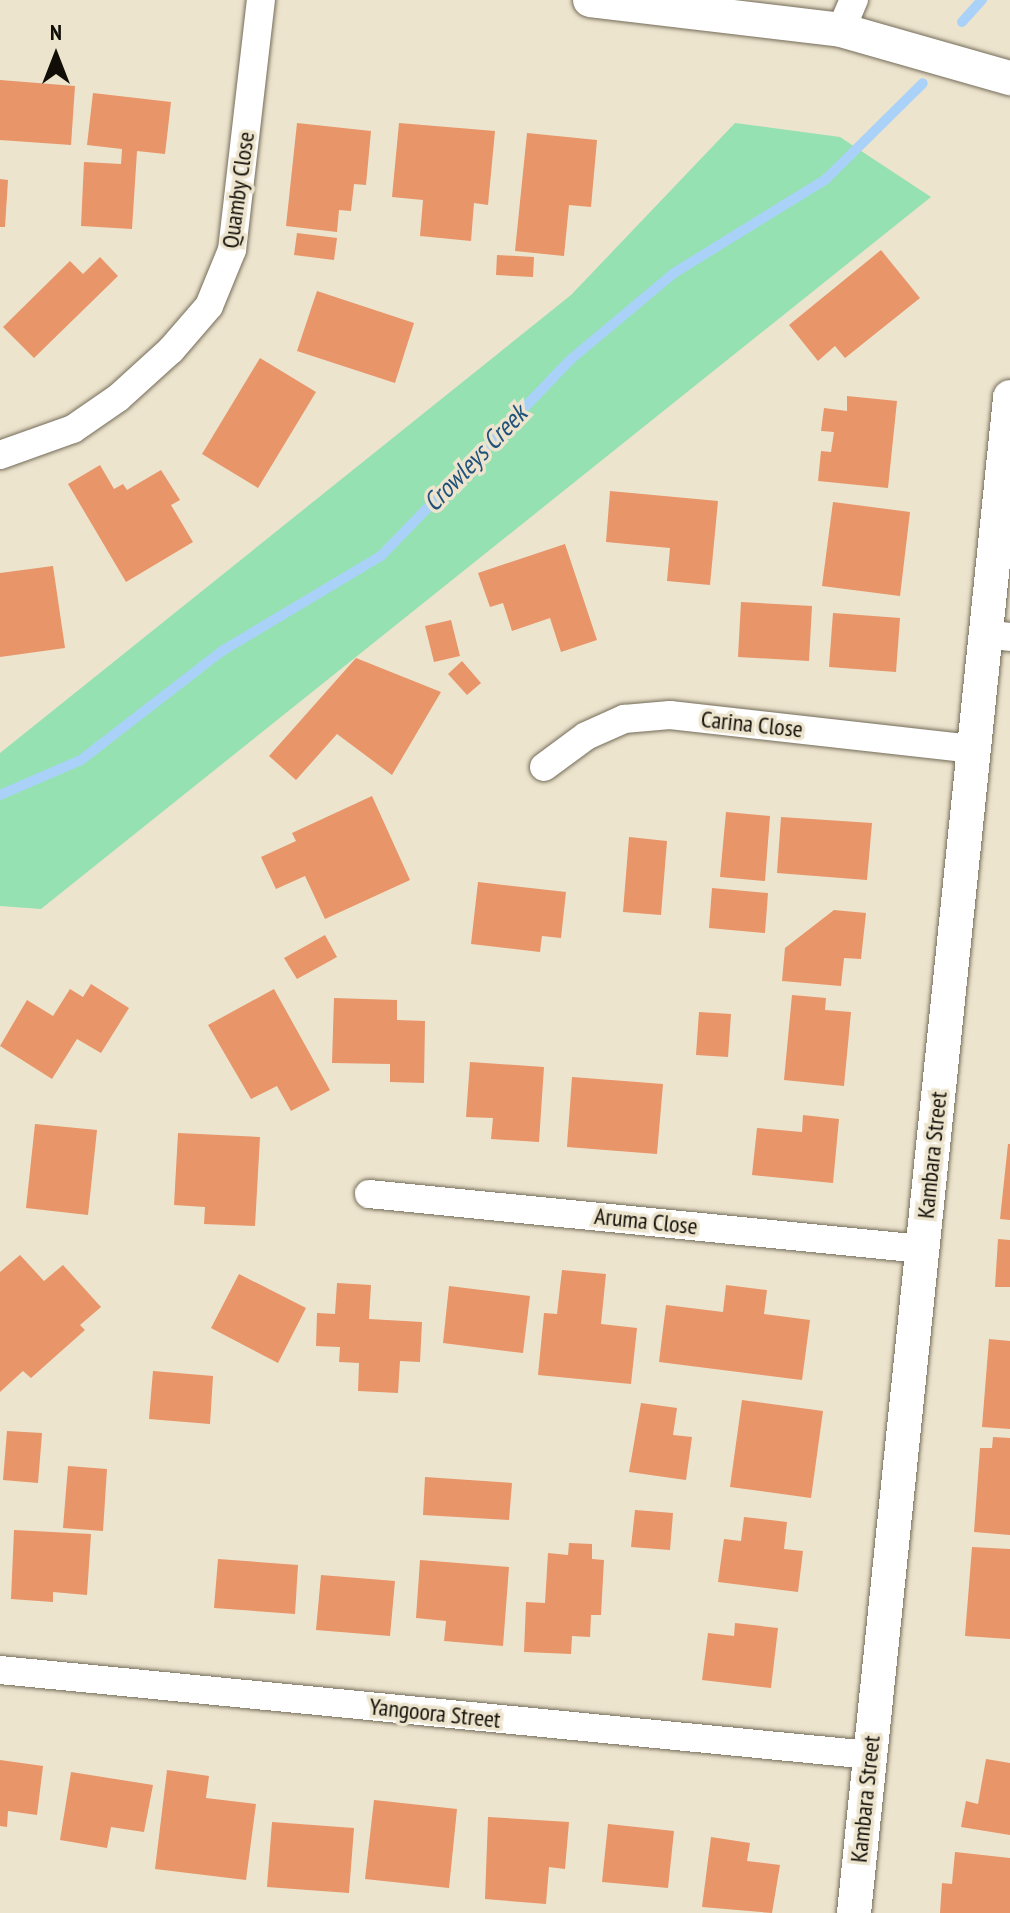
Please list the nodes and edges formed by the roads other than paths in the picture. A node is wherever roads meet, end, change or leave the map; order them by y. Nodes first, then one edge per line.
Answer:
1 (261, 0) edge
2 (590, 0) edge
3 (848, 15) edge
4 (1010, 78) edge
5 (1010, 397) edge
6 (0, 455) edge
7 (998, 635) edge
8 (974, 749) junction
9 (544, 767) dead end
10 (369, 1194) dead end
11 (922, 1249) junction
12 (0, 1670) edge
13 (870, 1755) junction
14 (854, 1913) edge

1 - 6 street, Quamby Close
2 - 3 street
3 - 4 street
5 - 7 street, Kambara Street
7 - 8 street, Kambara Street
8 - 9 street, Carina Close
8 - 11 street, Kambara Street
10 - 11 street, Aruma Close
11 - 13 street, Kambara Street
12 - 13 street, Yangoora Street
13 - 14 street, Kambara Street

